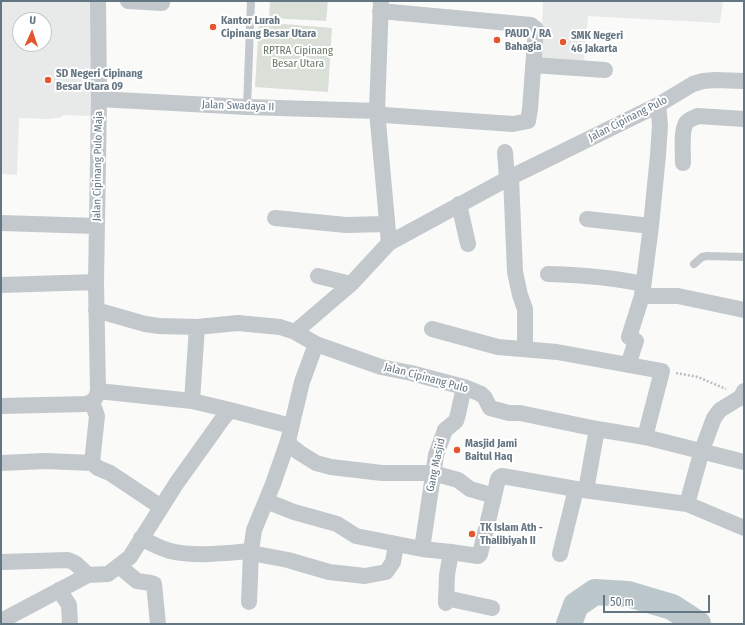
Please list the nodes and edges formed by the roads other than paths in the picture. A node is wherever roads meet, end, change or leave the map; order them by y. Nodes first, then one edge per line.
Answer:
1 (98, 1) edge
2 (128, 1) edge
3 (251, 1) edge
4 (162, 3) dead end
5 (380, 6) edge
6 (533, 65) junction
7 (605, 70) dead end
8 (744, 81) edge
9 (100, 100) junction
10 (658, 105) junction
11 (247, 107) junction
12 (377, 111) junction
13 (744, 119) edge
14 (505, 152) dead end
15 (683, 163) dead end
16 (509, 178) junction
17 (458, 204) junction
18 (275, 218) dead end
19 (587, 220) dead end
20 (1, 224) edge
21 (387, 224) junction
22 (96, 226) junction
23 (651, 226) junction
24 (389, 243) junction
25 (468, 244) dead end
26 (744, 258) edge
27 (694, 264) dead end
28 (548, 274) dead end
29 (318, 276) dead end
30 (96, 282) junction
31 (351, 284) junction
32 (1, 285) edge
33 (642, 290) junction
34 (96, 310) junction
35 (744, 310) edge
36 (197, 327) junction
37 (432, 329) dead end
38 (295, 332) junction
39 (316, 344) junction
40 (525, 350) junction
41 (628, 365) junction
42 (464, 387) junction
43 (742, 394) edge
44 (95, 396) junction
45 (192, 401) junction
46 (1, 406) edge
47 (230, 410) junction
48 (597, 429) junction
49 (290, 433) junction
50 (645, 437) junction
51 (702, 450) junction
52 (744, 462) edge
53 (1, 463) edge
54 (92, 463) junction
55 (433, 473) junction
56 (581, 490) junction
57 (494, 496) junction
58 (266, 501) junction
59 (687, 504) junction
60 (161, 507) junction
61 (744, 528) edge
62 (141, 538) junction
63 (396, 545) junction
64 (422, 549) junction
65 (251, 552) junction
66 (451, 552) junction
67 (560, 554) dead end
68 (1, 562) edge
69 (119, 566) junction
70 (88, 575) junction
71 (59, 590) junction
72 (250, 602) dead end
73 (492, 608) dead end
74 (1, 621) edge
75 (70, 624) edge
76 (158, 624) edge

1 - 9 street, Jalan Cipinang Pulo Maja
2 - 4 street
3 - 11 lane
5 - 6 street
5 - 12 street
6 - 7 street
6 - 12 street, Jalan Swadaya II
8 - 10 street, Jalan Cipinang Pulo
9 - 11 street, Jalan Swadaya II
9 - 22 street, Jalan Cipinang Pulo Maja
10 - 16 street, Jalan Cipinang Pulo
10 - 23 street
11 - 12 street, Jalan Swadaya II
12 - 21 street
13 - 15 street
14 - 16 street
16 - 17 street, Jalan Cipinang Pulo
16 - 40 street
17 - 24 street, Jalan Cipinang Pulo
17 - 25 street
18 - 21 street
19 - 23 street
20 - 22 street
21 - 24 street
22 - 30 street, Jalan Cipinang Pulo Maja
23 - 33 street
24 - 31 street, Jalan Cipinang Pulo
26 - 27 lane
28 - 33 street
29 - 31 street
30 - 32 street
30 - 34 street, Jalan Cipinang Pulo Maja
31 - 38 street, Jalan Cipinang Pulo
33 - 35 street
33 - 41 street
34 - 36 street, Jalan Cipinang Pulo
34 - 44 street, Jalan Cipinang Pulo Maja
36 - 38 street, Jalan Cipinang Pulo
36 - 45 street
37 - 40 street
38 - 39 street, Jalan Cipinang Pulo
39 - 42 street, Jalan Cipinang Pulo
39 - 49 street
40 - 41 street
41 - 50 street
42 - 48 street, Jalan Cipinang Pulo
42 - 55 street, Gang Masjid
43 - 51 street
44 - 45 street
44 - 46 street
44 - 54 street, Jalan Cipinang Pulo Maja
45 - 47 street
47 - 49 street
47 - 60 street
48 - 50 street, Jalan Cipinang Pulo
48 - 56 street
49 - 55 street
49 - 58 street
50 - 51 street, Jalan Cipinang Pulo
51 - 52 street, Jalan Cipinang Pulo
51 - 59 street
53 - 54 street
54 - 60 street
55 - 57 street
55 - 64 street, Gang Masjid
56 - 57 street
56 - 59 street
56 - 67 street
57 - 66 street
58 - 63 street
58 - 65 street
59 - 61 street
60 - 62 street
62 - 65 street
62 - 69 street
63 - 64 street
63 - 65 street
64 - 66 street
65 - 72 street
66 - 73 street
68 - 70 street
69 - 70 street
69 - 76 street
70 - 71 street
71 - 74 street
71 - 75 street

